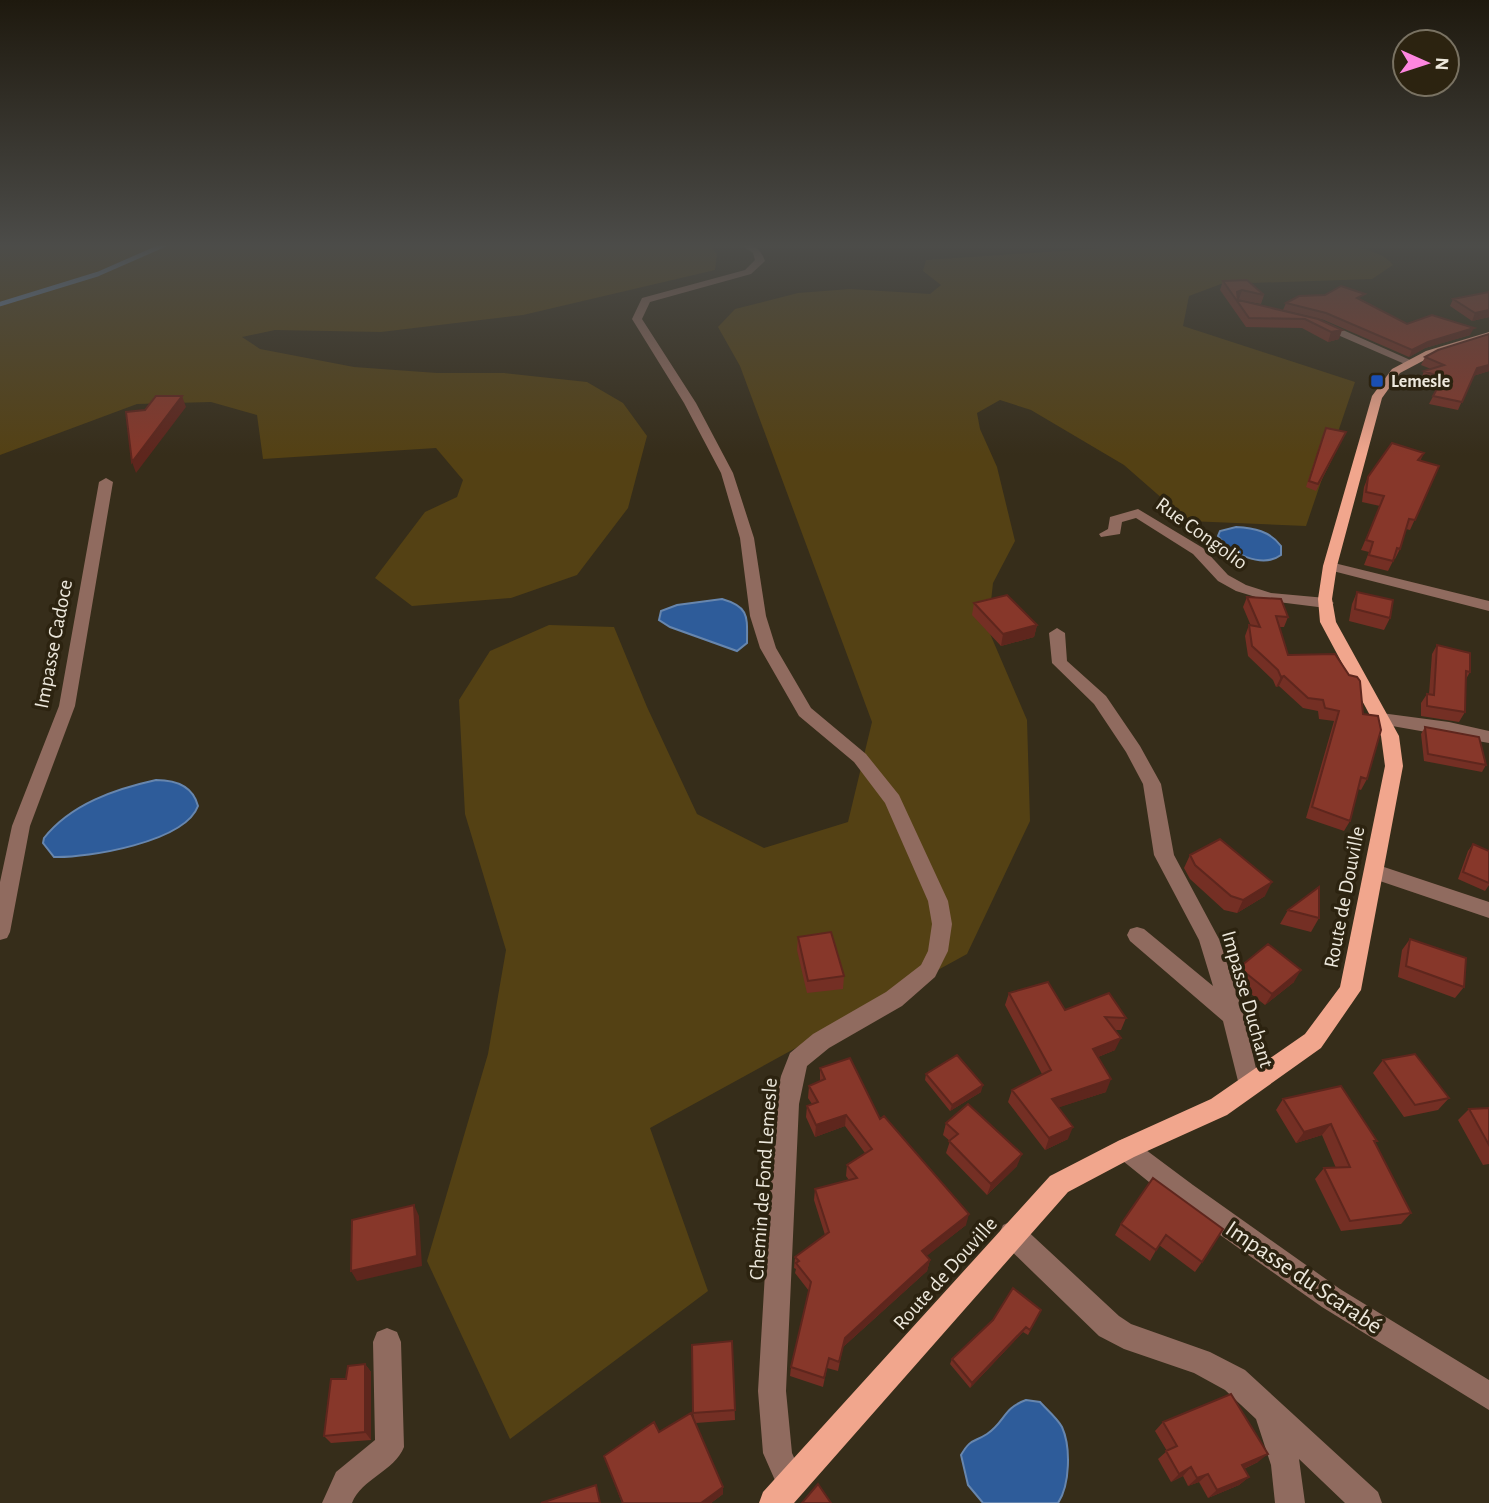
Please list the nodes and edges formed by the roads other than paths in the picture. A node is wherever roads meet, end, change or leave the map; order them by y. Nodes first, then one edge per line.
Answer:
1 (639, 315) edge
2 (1312, 321) edge
3 (1489, 335) edge
4 (1411, 363) junction
5 (106, 482) dead end
6 (1106, 534) dead end
7 (1330, 566) junction
8 (1326, 603) junction
9 (1489, 606) edge
10 (1057, 634) dead end
11 (1381, 719) junction
12 (1489, 737) edge
13 (1375, 872) junction
14 (1489, 910) edge
15 (0, 932) edge
16 (1137, 935) dead end
17 (1233, 1016) junction
18 (1249, 1086) junction
19 (1126, 1149) junction
20 (1012, 1234) junction
21 (387, 1342) dead end
22 (1489, 1396) edge
23 (1266, 1409) junction
24 (791, 1484) junction
25 (337, 1503) edge
26 (774, 1503) edge
27 (1290, 1503) edge
28 (1367, 1503) edge

1 - 24 street, Chemin de Fond Lemesle
2 - 4 street
3 - 4 main road, Route de Douville
4 - 7 main road, Route de Douville
5 - 15 street, Impasse Cadoce
6 - 8 street, Rue Congolio
7 - 8 main road, Route de Douville
7 - 9 street
8 - 11 main road, Route de Douville
10 - 17 street, Impasse Duchant
11 - 12 street
11 - 13 main road, Route de Douville
13 - 14 street
13 - 18 main road, Route de Douville
16 - 17 street
17 - 18 street, Impasse Duchant
18 - 19 main road, Route de Douville
19 - 20 main road, Route de Douville
19 - 22 street, Impasse du Scarabé
20 - 23 street
20 - 24 main road, Route de Douville
21 - 25 street
23 - 27 street
23 - 28 street
24 - 26 main road, Route de Douville

